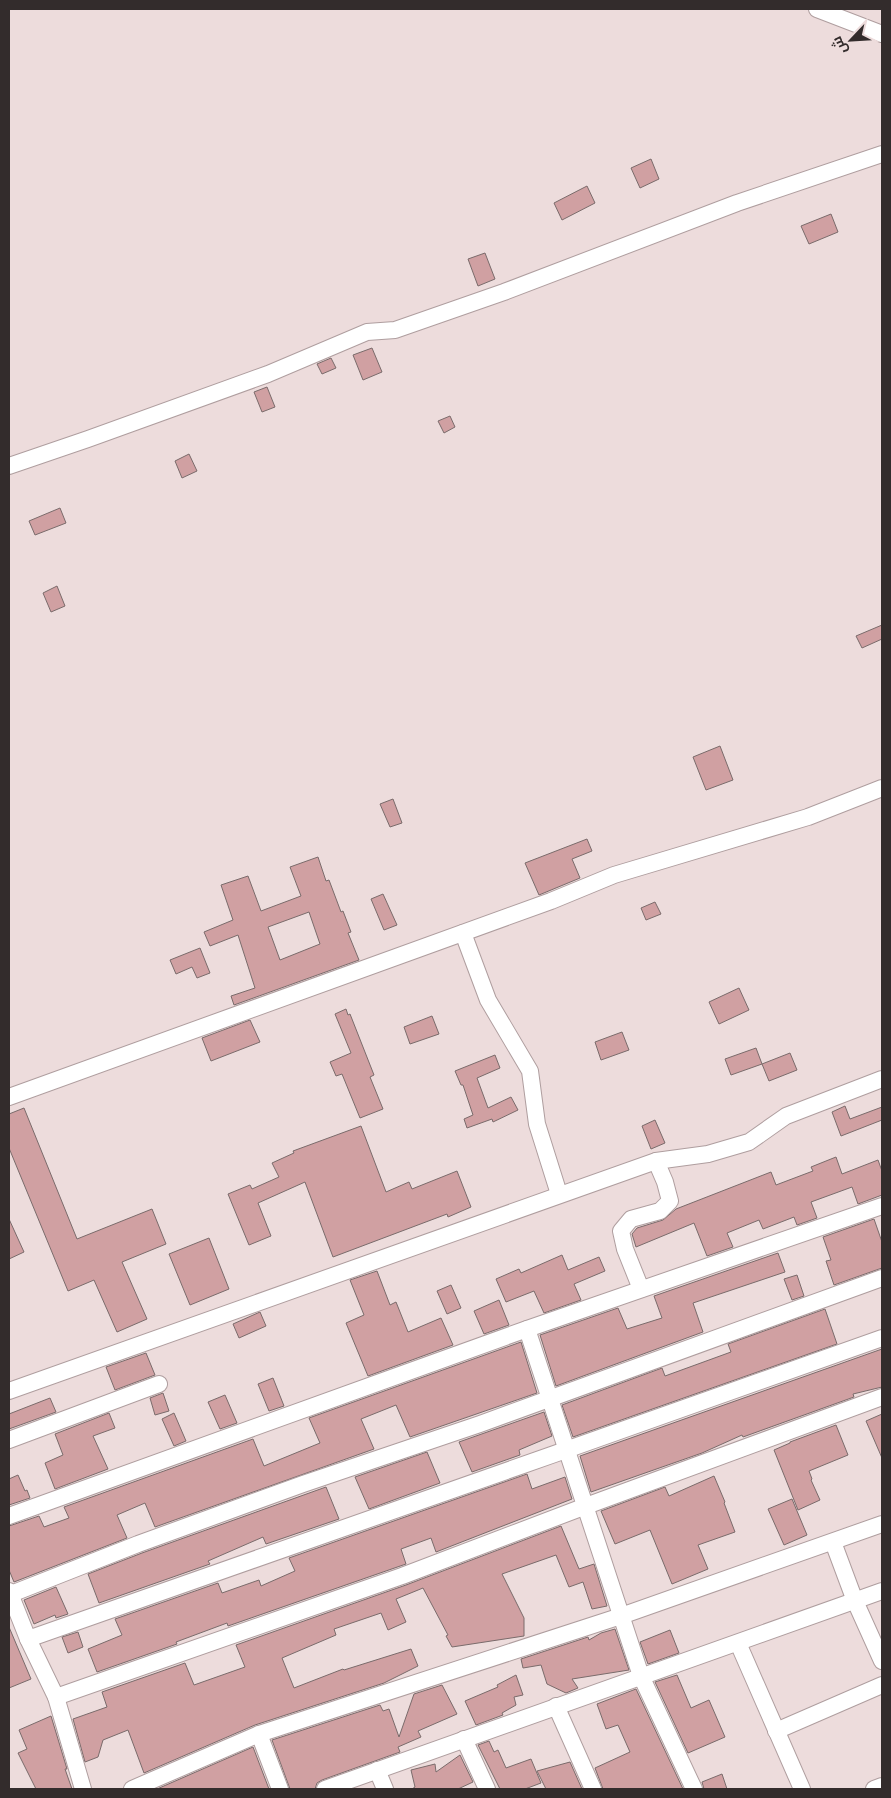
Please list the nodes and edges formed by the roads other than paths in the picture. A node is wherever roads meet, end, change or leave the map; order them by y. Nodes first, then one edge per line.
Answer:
1 (816, 9) edge
2 (882, 34) edge
3 (882, 154) edge
4 (9, 466) edge
5 (882, 788) edge
6 (463, 933) junction
7 (882, 1079) edge
8 (9, 1097) edge
9 (656, 1161) junction
10 (559, 1194) junction
11 (882, 1206) edge
12 (882, 1278) edge
13 (641, 1290) junction
14 (527, 1329) junction
15 (882, 1338) edge
16 (159, 1384) dead end
17 (9, 1391) edge
18 (882, 1397) edge
19 (551, 1398) junction
20 (9, 1440) edge
21 (568, 1450) junction
22 (586, 1506) junction
23 (9, 1516) edge
24 (882, 1524) edge
25 (833, 1542) junction
26 (882, 1590) edge
27 (10, 1592) edge
28 (854, 1600) junction
29 (621, 1616) junction
30 (28, 1639) junction
31 (738, 1643) junction
32 (882, 1661) edge
33 (642, 1676) junction
34 (882, 1685) edge
35 (56, 1697) junction
36 (556, 1706) junction
37 (776, 1731) junction
38 (259, 1734) junction
39 (464, 1739) junction
40 (377, 1770) junction
41 (882, 1786) edge
42 (83, 1789) edge
43 (132, 1789) edge
44 (280, 1789) edge
45 (325, 1789) edge
46 (385, 1789) edge
47 (486, 1789) edge
48 (593, 1789) edge
49 (694, 1789) edge
50 (802, 1789) edge
51 (874, 1789) edge

1 - 2 street
3 - 4 street
5 - 6 street
6 - 8 street
6 - 10 street
7 - 9 street
9 - 10 street
9 - 13 street
10 - 17 street
11 - 13 street
12 - 19 street
13 - 14 street
14 - 19 street
14 - 23 street
15 - 21 street
16 - 20 street
18 - 22 street
19 - 21 street
19 - 27 street
21 - 22 street
21 - 30 street
22 - 29 street
22 - 35 street
24 - 25 street
25 - 28 street
25 - 29 street
26 - 28 street
27 - 30 street
28 - 31 street
28 - 32 street
29 - 33 street
29 - 38 street
30 - 35 street
31 - 33 street
31 - 37 street
33 - 36 street
33 - 49 street
34 - 37 street
35 - 42 street
36 - 39 street
36 - 48 street
37 - 50 street
38 - 43 street
38 - 44 street
39 - 40 street
39 - 47 street
40 - 45 street
40 - 46 street
41 - 51 street

